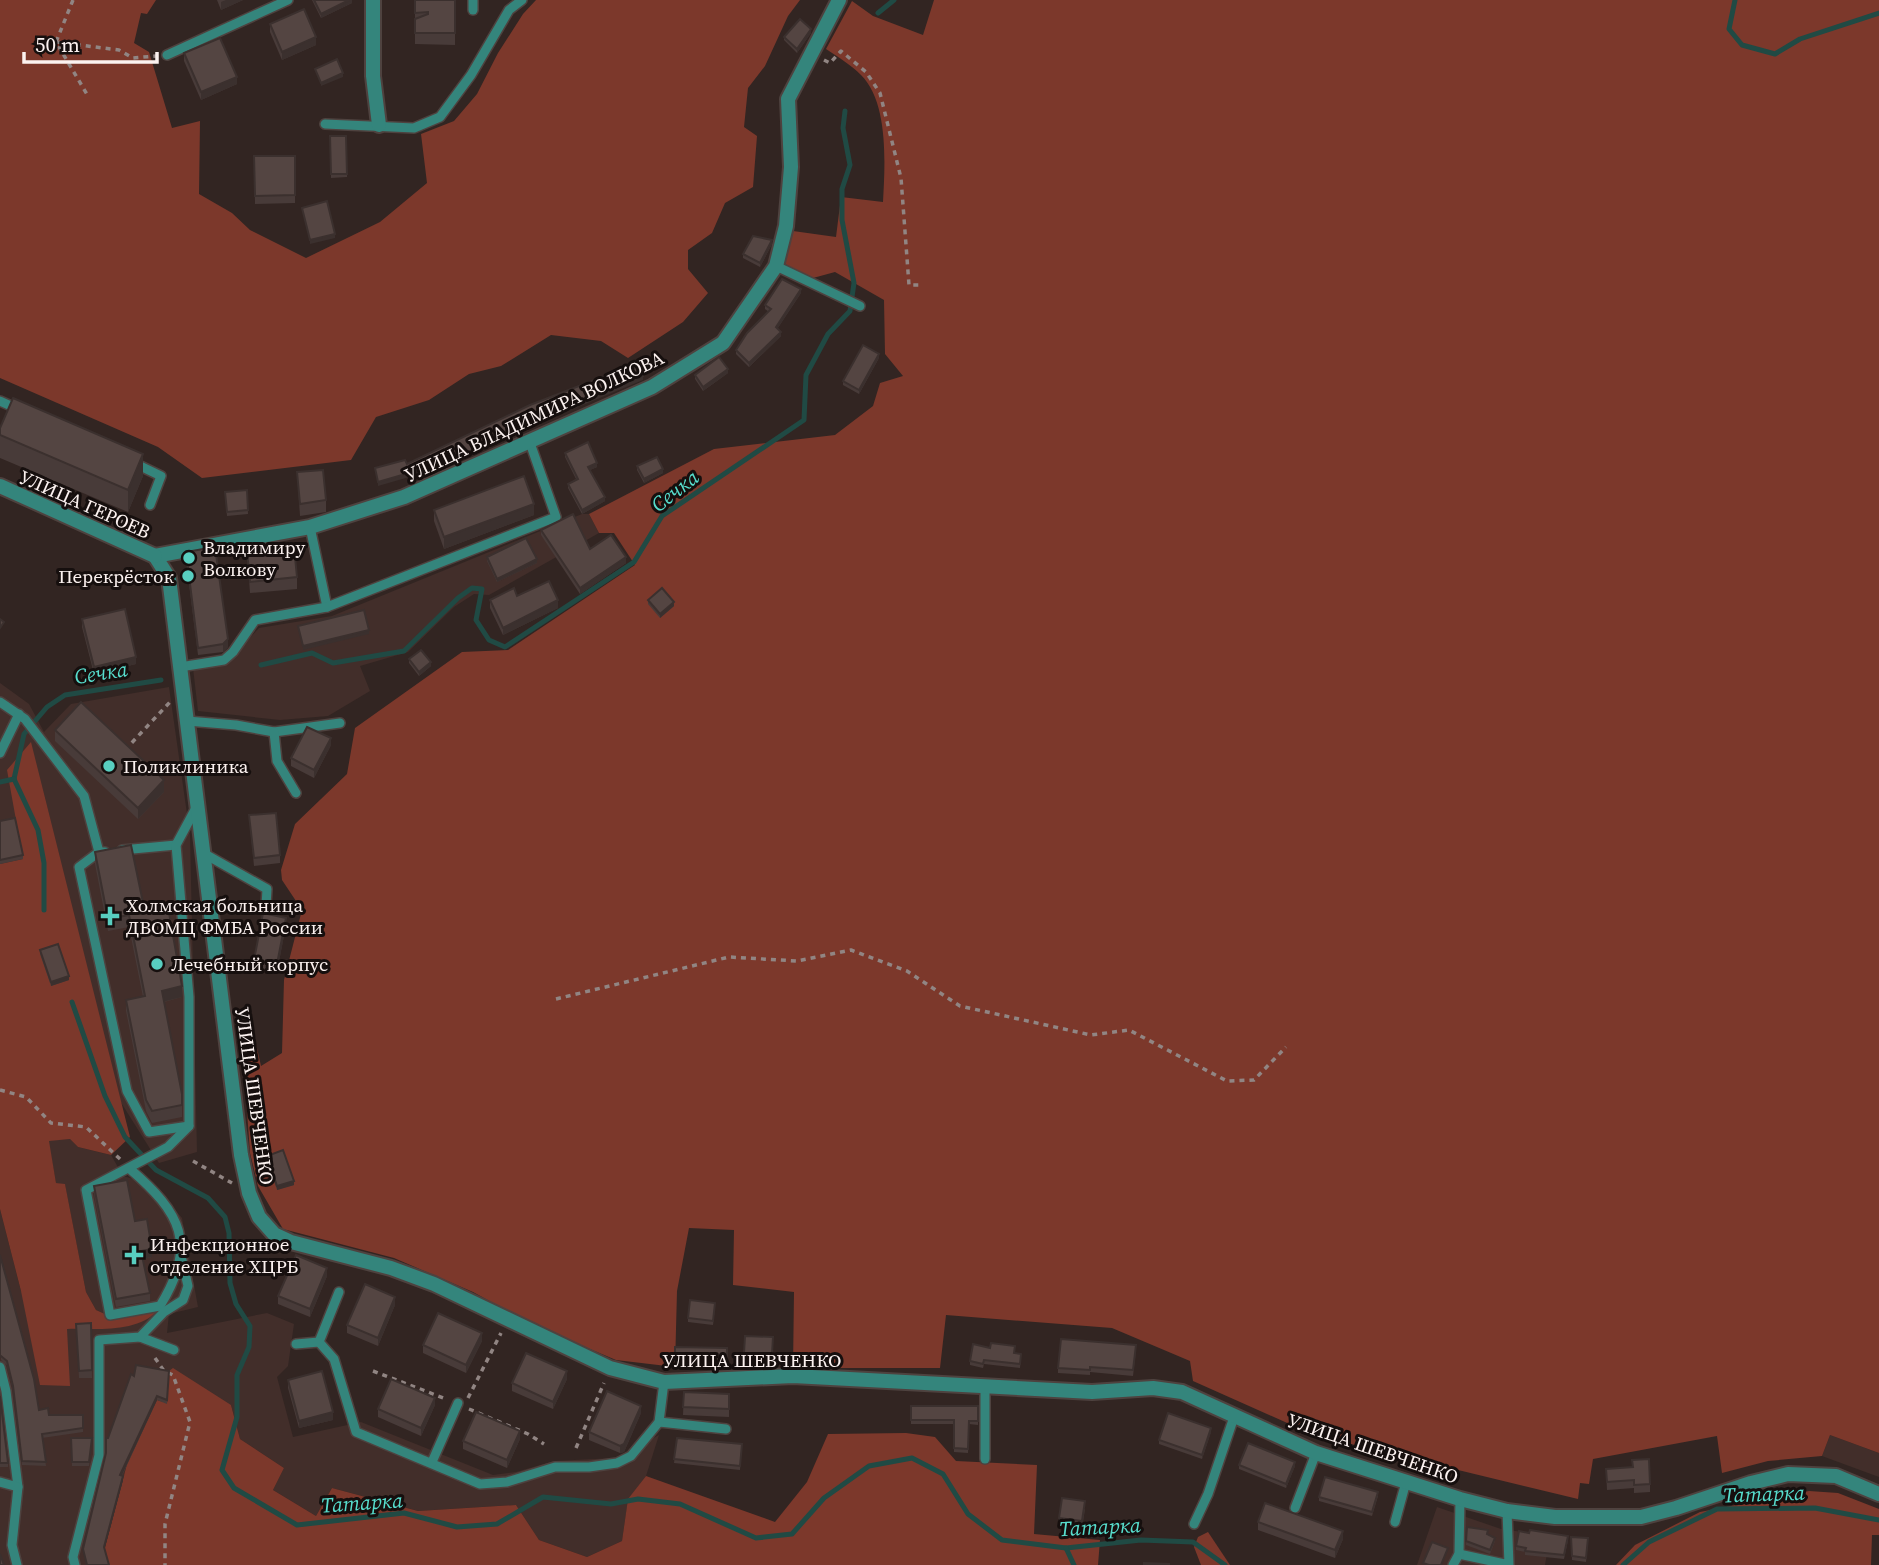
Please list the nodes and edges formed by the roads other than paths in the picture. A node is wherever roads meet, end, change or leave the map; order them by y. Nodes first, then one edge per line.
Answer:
1 (288, 0) edge
2 (373, 0) edge
3 (522, 0) edge
4 (839, 0) edge
5 (167, 55) road end
6 (325, 124) dead end
7 (379, 125) junction
8 (775, 266) junction
9 (860, 306) dead end
10 (0, 401) edge
11 (25, 412) edge
12 (529, 440) junction
13 (124, 458) edge
14 (0, 486) edge
15 (150, 505) road end
16 (310, 527) junction
17 (155, 556) junction
18 (327, 607) junction
19 (180, 667) junction
20 (0, 702) edge
21 (22, 716) junction
22 (187, 721) junction
23 (340, 723) dead end
24 (274, 732) junction
25 (0, 753) edge
26 (296, 793) dead end
27 (197, 804) junction
28 (176, 845) junction
29 (99, 852) junction
30 (203, 853) junction
31 (266, 906) dead end
32 (189, 1126) junction
33 (130, 1169) junction
34 (181, 1258) junction
35 (339, 1292) dead end
36 (140, 1337) junction
37 (318, 1342) junction
38 (296, 1344) dead end
39 (174, 1350) dead end
40 (0, 1367) edge
41 (664, 1382) junction
42 (985, 1385) junction
43 (461, 1405) road end
44 (1234, 1417) junction
45 (659, 1422) junction
46 (726, 1429) dead end
47 (1316, 1453) junction
48 (985, 1459) dead end
49 (432, 1462) junction
50 (0, 1482) edge
51 (1406, 1482) junction
52 (18, 1487) junction
53 (1879, 1494) edge
54 (1460, 1499) junction
55 (1295, 1508) dead end
56 (1507, 1511) junction
57 (1395, 1522) dead end
58 (1194, 1524) dead end
59 (1459, 1555) junction
60 (18, 1565) edge
61 (75, 1565) edge
62 (1453, 1565) edge
63 (1509, 1565) edge

1 - 5 lane
2 - 7 street
3 - 7 lane
4 - 8 street, УЛИЦА ВЛАДИМИРА ВОЛКОВА
6 - 7 lane
8 - 9 lane
8 - 12 street, УЛИЦА ВЛАДИМИРА ВОЛКОВА
10 - 11 lane
12 - 16 street, УЛИЦА ВЛАДИМИРА ВОЛКОВА
12 - 18 lane
13 - 15 lane
14 - 17 street, УЛИЦА ГЕРОЕВ
16 - 17 street, УЛИЦА ВЛАДИМИРА ВОЛКОВА
16 - 18 lane
17 - 19 street, УЛИЦА ШЕВЧЕНКО
18 - 19 lane
19 - 22 street, УЛИЦА ШЕВЧЕНКО
20 - 21 lane
21 - 25 lane
21 - 29 lane
22 - 24 lane
22 - 27 street, УЛИЦА ШЕВЧЕНКО
23 - 24 lane
24 - 26 lane
27 - 28 lane
27 - 30 street, УЛИЦА ШЕВЧЕНКО
28 - 29 lane
28 - 32 lane
29 - 32 lane
30 - 31 lane
30 - 41 street, УЛИЦА ШЕВЧЕНКО
32 - 33 lane
33 - 34 lane
33 - 34 lane
34 - 36 lane
35 - 37 lane
36 - 39 lane
36 - 61 lane
37 - 38 lane
37 - 49 lane
40 - 52 lane
41 - 42 street, УЛИЦА ШЕВЧЕНКО
41 - 45 lane
42 - 44 street, УЛИЦА ШЕВЧЕНКО
42 - 48 lane
43 - 49 lane
44 - 47 street, УЛИЦА ШЕВЧЕНКО
44 - 58 lane
45 - 46 lane
45 - 49 lane
47 - 51 street, УЛИЦА ШЕВЧЕНКО
47 - 55 lane
50 - 52 lane
51 - 54 street, УЛИЦА ШЕВЧЕНКО
51 - 57 lane
52 - 60 lane
53 - 56 street, УЛИЦА ШЕВЧЕНКО
54 - 56 street, УЛИЦА ШЕВЧЕНКО
54 - 59 lane
56 - 63 lane
59 - 62 lane
59 - 63 lane

